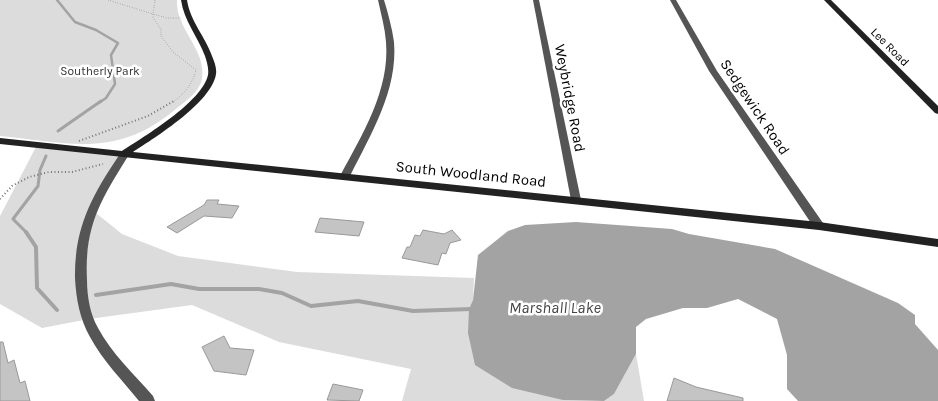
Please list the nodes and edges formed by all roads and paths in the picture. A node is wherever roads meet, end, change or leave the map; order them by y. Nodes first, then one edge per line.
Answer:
1 (108, 0) edge
2 (155, 0) edge
3 (184, 0) edge
4 (381, 0) edge
5 (536, 0) edge
6 (673, 0) edge
7 (827, 0) edge
8 (153, 14) junction
9 (188, 17) junction
10 (938, 110) edge
11 (0, 141) edge
12 (78, 141) dead end
13 (125, 153) junction
14 (103, 164) dead end
15 (345, 176) junction
16 (0, 199) edge
17 (576, 200) junction
18 (819, 226) junction
19 (938, 243) edge
20 (148, 401) edge

1 - 8 path
2 - 8 path
3 - 9 street
4 - 15 street
5 - 17 street, Weybridge Road
6 - 18 street, Sedgewick Road
7 - 10 street, Lee Road
8 - 9 path
8 - 12 path
9 - 13 street
11 - 13 street, South Woodland Road
13 - 15 street, South Woodland Road
13 - 20 street
14 - 16 path
15 - 17 street, South Woodland Road
17 - 18 street, South Woodland Road
18 - 19 street, South Woodland Road

